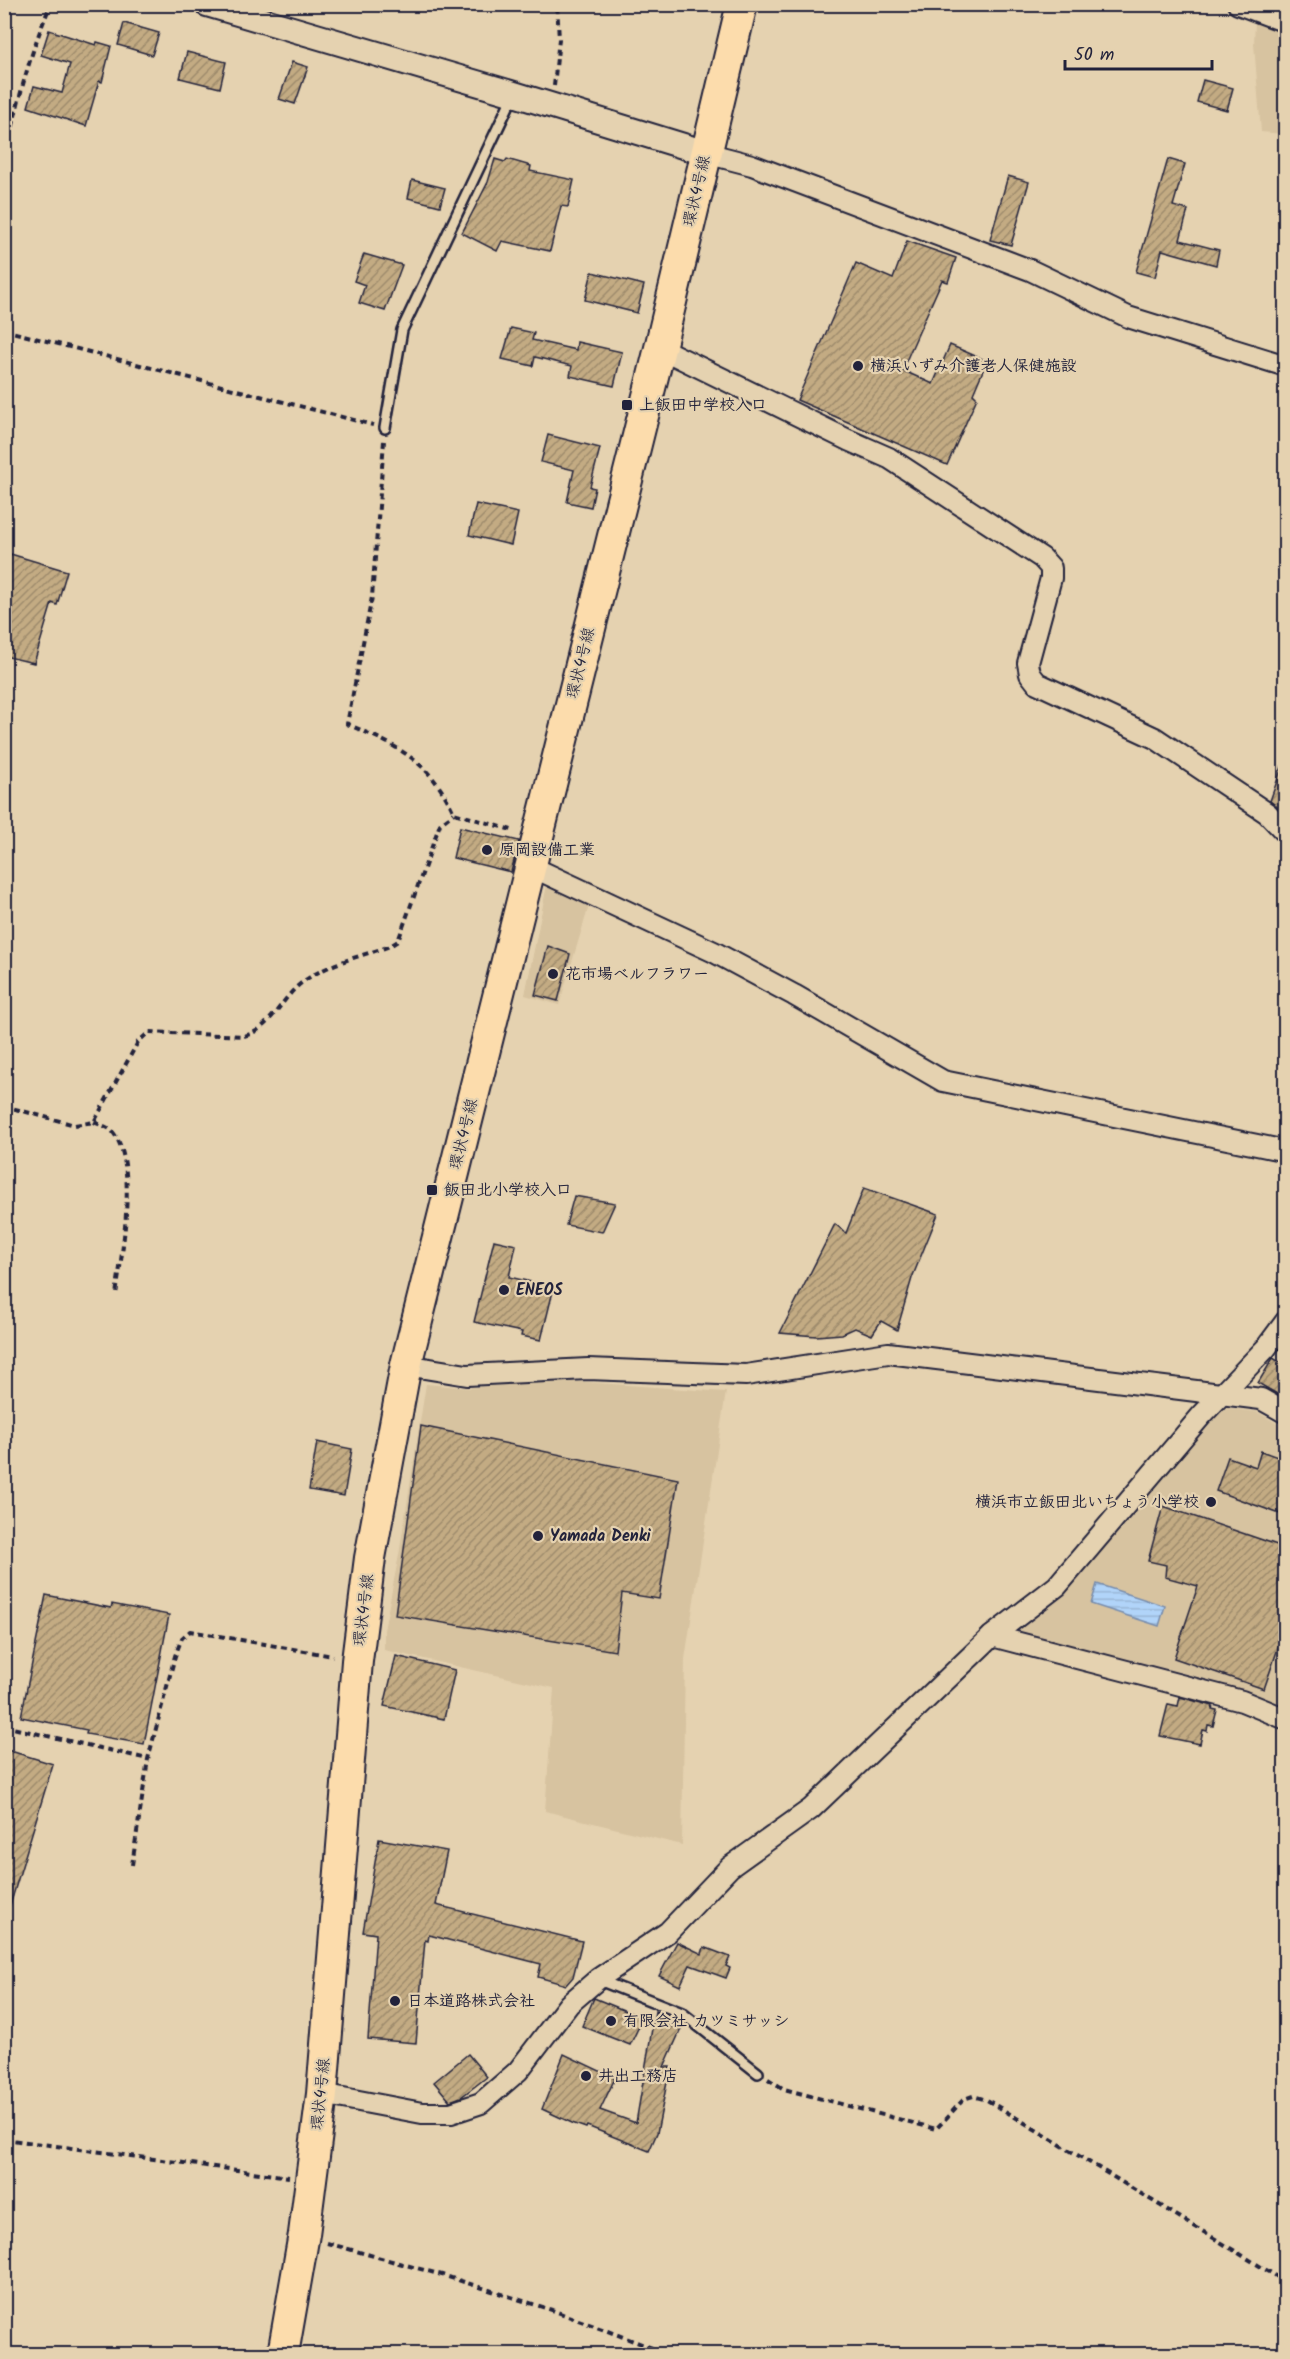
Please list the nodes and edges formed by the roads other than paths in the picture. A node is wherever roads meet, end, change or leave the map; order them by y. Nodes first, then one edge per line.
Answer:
1 (207, 4) edge
2 (742, 4) edge
3 (1238, 4) edge
4 (1286, 22) edge
5 (514, 94) junction
6 (706, 153) junction
7 (660, 348) junction
8 (1286, 366) edge
9 (385, 428) road end
10 (1286, 832) edge
11 (530, 866) junction
12 (1286, 1151) edge
13 (1286, 1321) edge
14 (406, 1365) junction
15 (1222, 1394) junction
16 (1286, 1413) edge
17 (992, 1636) junction
18 (1286, 1719) edge
19 (597, 1979) junction
20 (758, 2073) road end
21 (322, 2094) junction
22 (283, 2355) edge

1 - 5 street
2 - 6 main road, 環状4号線
3 - 4 street
5 - 6 street
5 - 9 lane
6 - 7 main road, 環状4号線
6 - 8 street
7 - 10 street
7 - 11 main road, 環状4号線
11 - 12 street
11 - 14 main road, 環状4号線
13 - 15 street
14 - 15 street
14 - 21 main road, 環状4号線
15 - 16 street
15 - 17 street
17 - 18 street
17 - 19 street
19 - 20 lane
19 - 21 street
21 - 22 main road, 環状4号線

